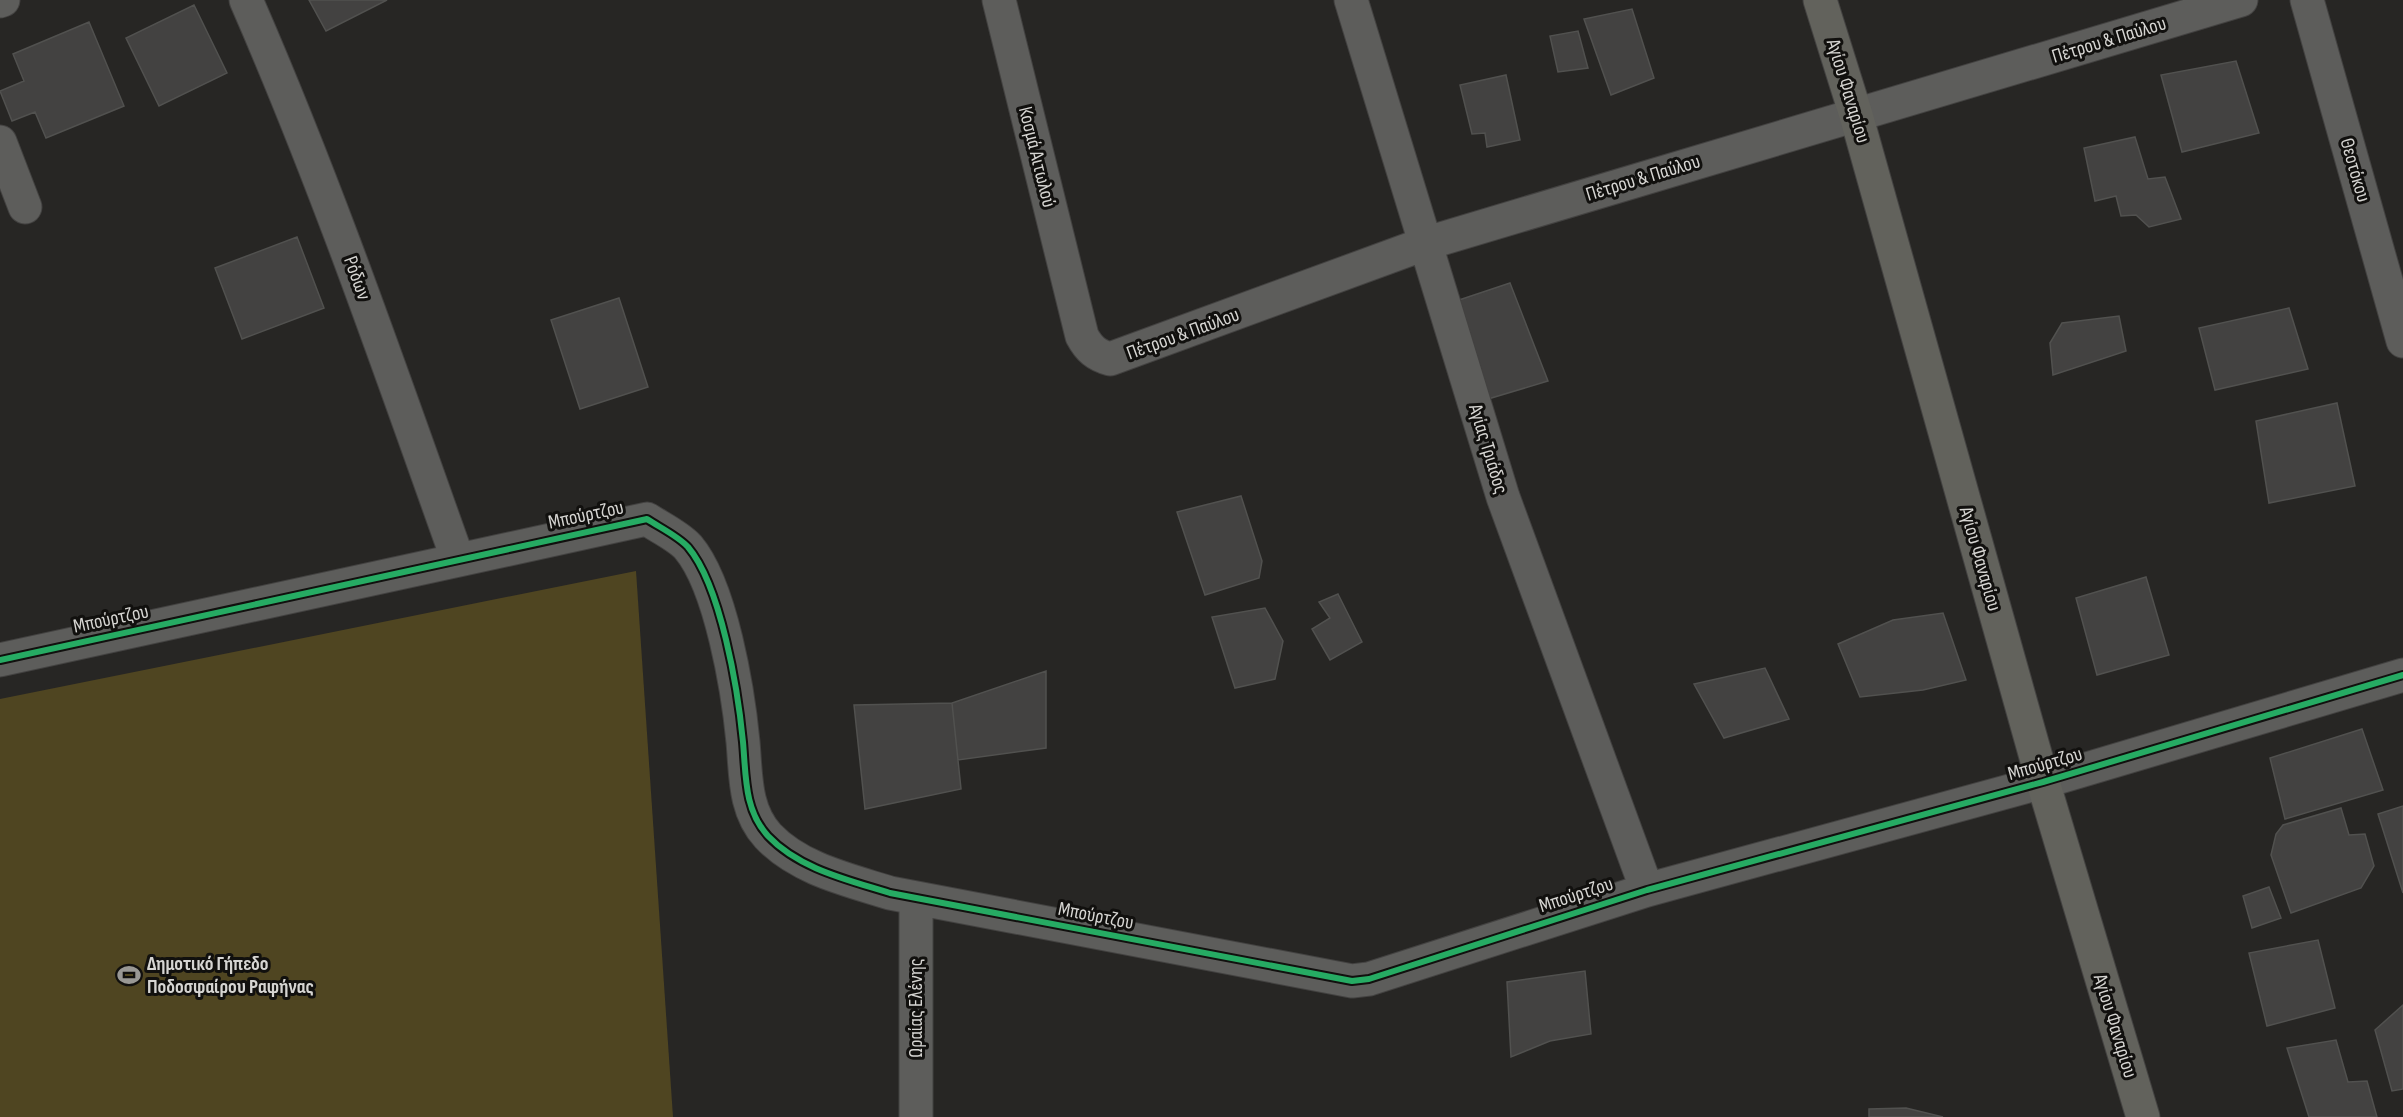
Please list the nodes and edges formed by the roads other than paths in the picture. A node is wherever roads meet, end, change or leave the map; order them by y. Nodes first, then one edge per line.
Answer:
1 (246, 0) edge
2 (999, 0) edge
3 (1351, 0) edge
4 (1820, 0) edge
5 (2241, 0) edge
6 (2307, 0) edge
7 (1856, 115) junction
8 (0, 142) edge
9 (25, 207) dead end
10 (1424, 244) junction
11 (1076, 314) joint
12 (2403, 341) edge
13 (458, 560) junction
14 (0, 660) edge
15 (2403, 675) edge
16 (2043, 782) junction
17 (1647, 890) junction
18 (916, 898) junction
19 (916, 1117) edge
20 (2143, 1117) edge

1 - 13 street, Ρόδων
2 - 11 street, Κοσμά Αιτωλού
3 - 10 street, Αγίας Τριάδος
4 - 7 street, Αγίου Φαναρίου
5 - 7 street, Πέτρου & Παύλου
6 - 12 street, Θεοτόκου
7 - 10 street, Πέτρου & Παύλου
7 - 16 street, Αγίου Φαναρίου
8 - 9 street
10 - 11 street, Πέτρου & Παύλου
10 - 17 street, Αγίας Τριάδος
13 - 14 street, Μπούρτζου
13 - 18 street, Μπούρτζου
15 - 16 street, Μπούρτζου
16 - 17 street, Μπούρτζου
16 - 20 street, Αγίου Φαναρίου
17 - 18 street, Μπούρτζου
18 - 19 street, Ωραίας Ελένης

